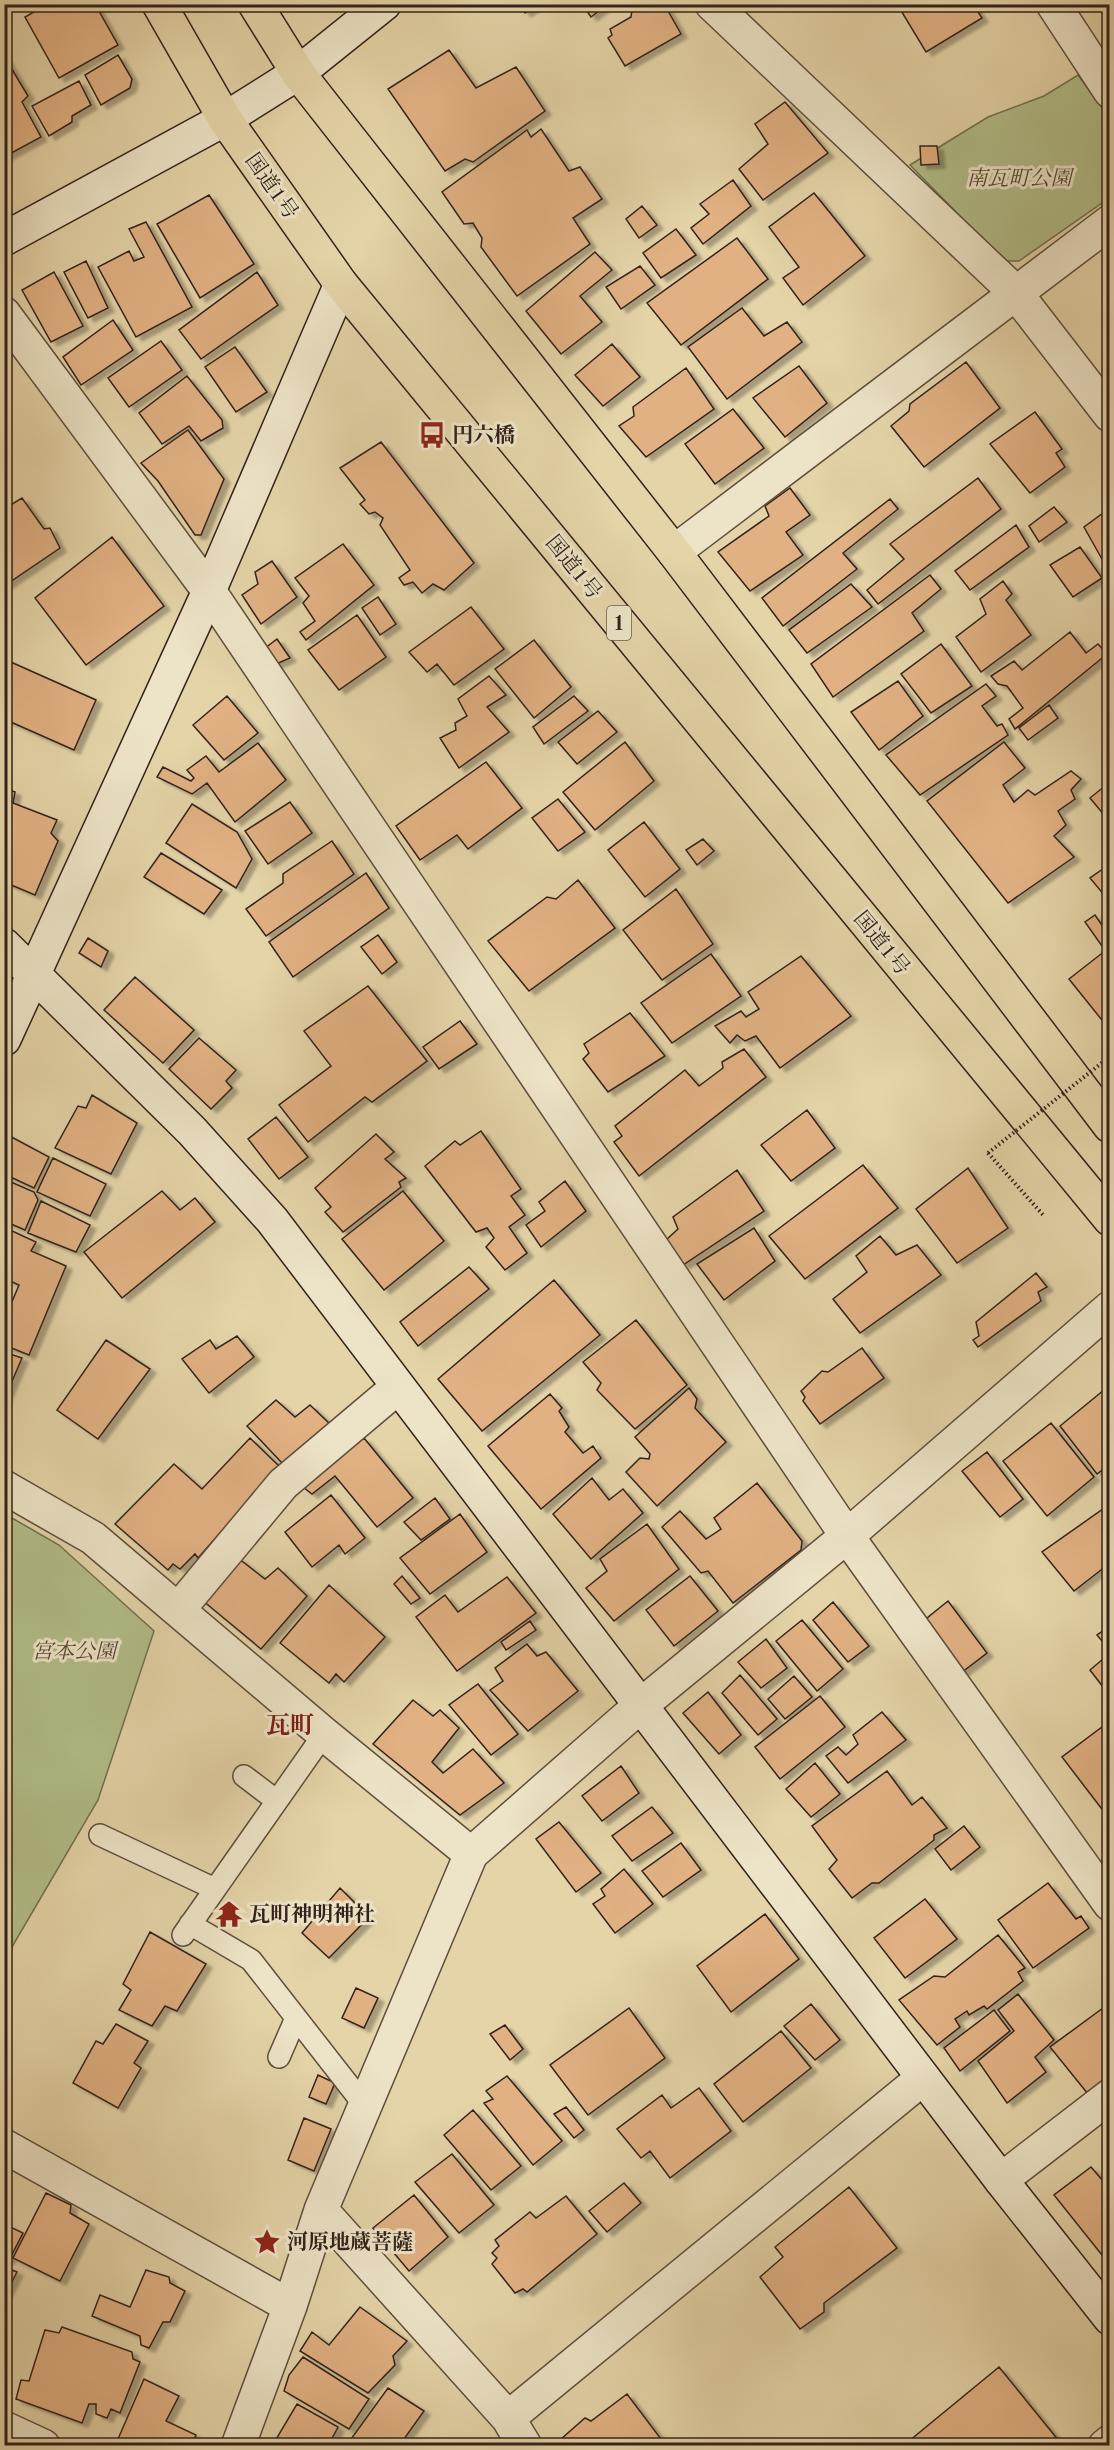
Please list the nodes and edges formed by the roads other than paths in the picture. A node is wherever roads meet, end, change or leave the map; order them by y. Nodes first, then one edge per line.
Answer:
1 (159, 4) edge
2 (255, 4) edge
3 (384, 4) edge
4 (712, 4) edge
5 (1053, 4) edge
6 (298, 73) junction
7 (1110, 91) edge
8 (225, 119) junction
9 (1110, 222) edge
10 (4, 239) edge
11 (341, 284) junction
12 (1015, 292) junction
13 (4, 314) edge
14 (1110, 415) edge
15 (674, 552) junction
16 (209, 591) junction
17 (4, 945) edge
18 (34, 973) junction
19 (4, 1039) edge
20 (1110, 1126) edge
21 (1110, 1219) edge
22 (1110, 1308) edge
23 (399, 1387) junction
24 (4, 1486) edge
25 (847, 1536) junction
26 (178, 1610) junction
27 (640, 1706) junction
28 (324, 1734) junction
29 (244, 1776) dead end
30 (277, 1801) junction
31 (100, 1835) dead end
32 (471, 1854) junction
33 (215, 1889) junction
34 (1110, 1904) edge
35 (296, 2018) junction
36 (279, 2057) dead end
37 (923, 2078) junction
38 (1110, 2096) edge
39 (364, 2106) junction
40 (4, 2146) edge
41 (1000, 2180) junction
42 (321, 2210) junction
43 (290, 2306) junction
44 (1110, 2318) edge
45 (508, 2418) junction
46 (4, 2428) edge
47 (1110, 2442) edge
48 (43, 2445) edge
49 (238, 2445) edge
50 (525, 2445) edge
51 (1105, 2445) edge

1 - 8 highway, 国道1号 / 1
2 - 6 highway
3 - 6 street
4 - 12 street
5 - 7 street
6 - 8 street
6 - 15 highway
8 - 10 street
8 - 11 highway, 国道1号 / 1
9 - 12 street
11 - 16 street
11 - 21 highway, 国道1号 / 1
12 - 14 street
12 - 15 street
13 - 16 street
15 - 20 highway
16 - 18 street
16 - 25 street
17 - 18 street
18 - 19 street
18 - 23 street
22 - 25 street
23 - 26 street
23 - 27 street
24 - 26 street
25 - 27 street
25 - 34 street
26 - 28 street
27 - 32 street
27 - 37 street
28 - 30 lane
28 - 32 street
29 - 30 lane
30 - 33 lane
31 - 33 lane
32 - 39 street
33 - 35 lane
35 - 36 lane
35 - 39 lane
37 - 41 street
37 - 45 street
38 - 41 street
39 - 42 street
40 - 43 street
41 - 44 street
42 - 43 street
42 - 45 street
43 - 49 street
45 - 50 street
46 - 48 street
47 - 51 street

